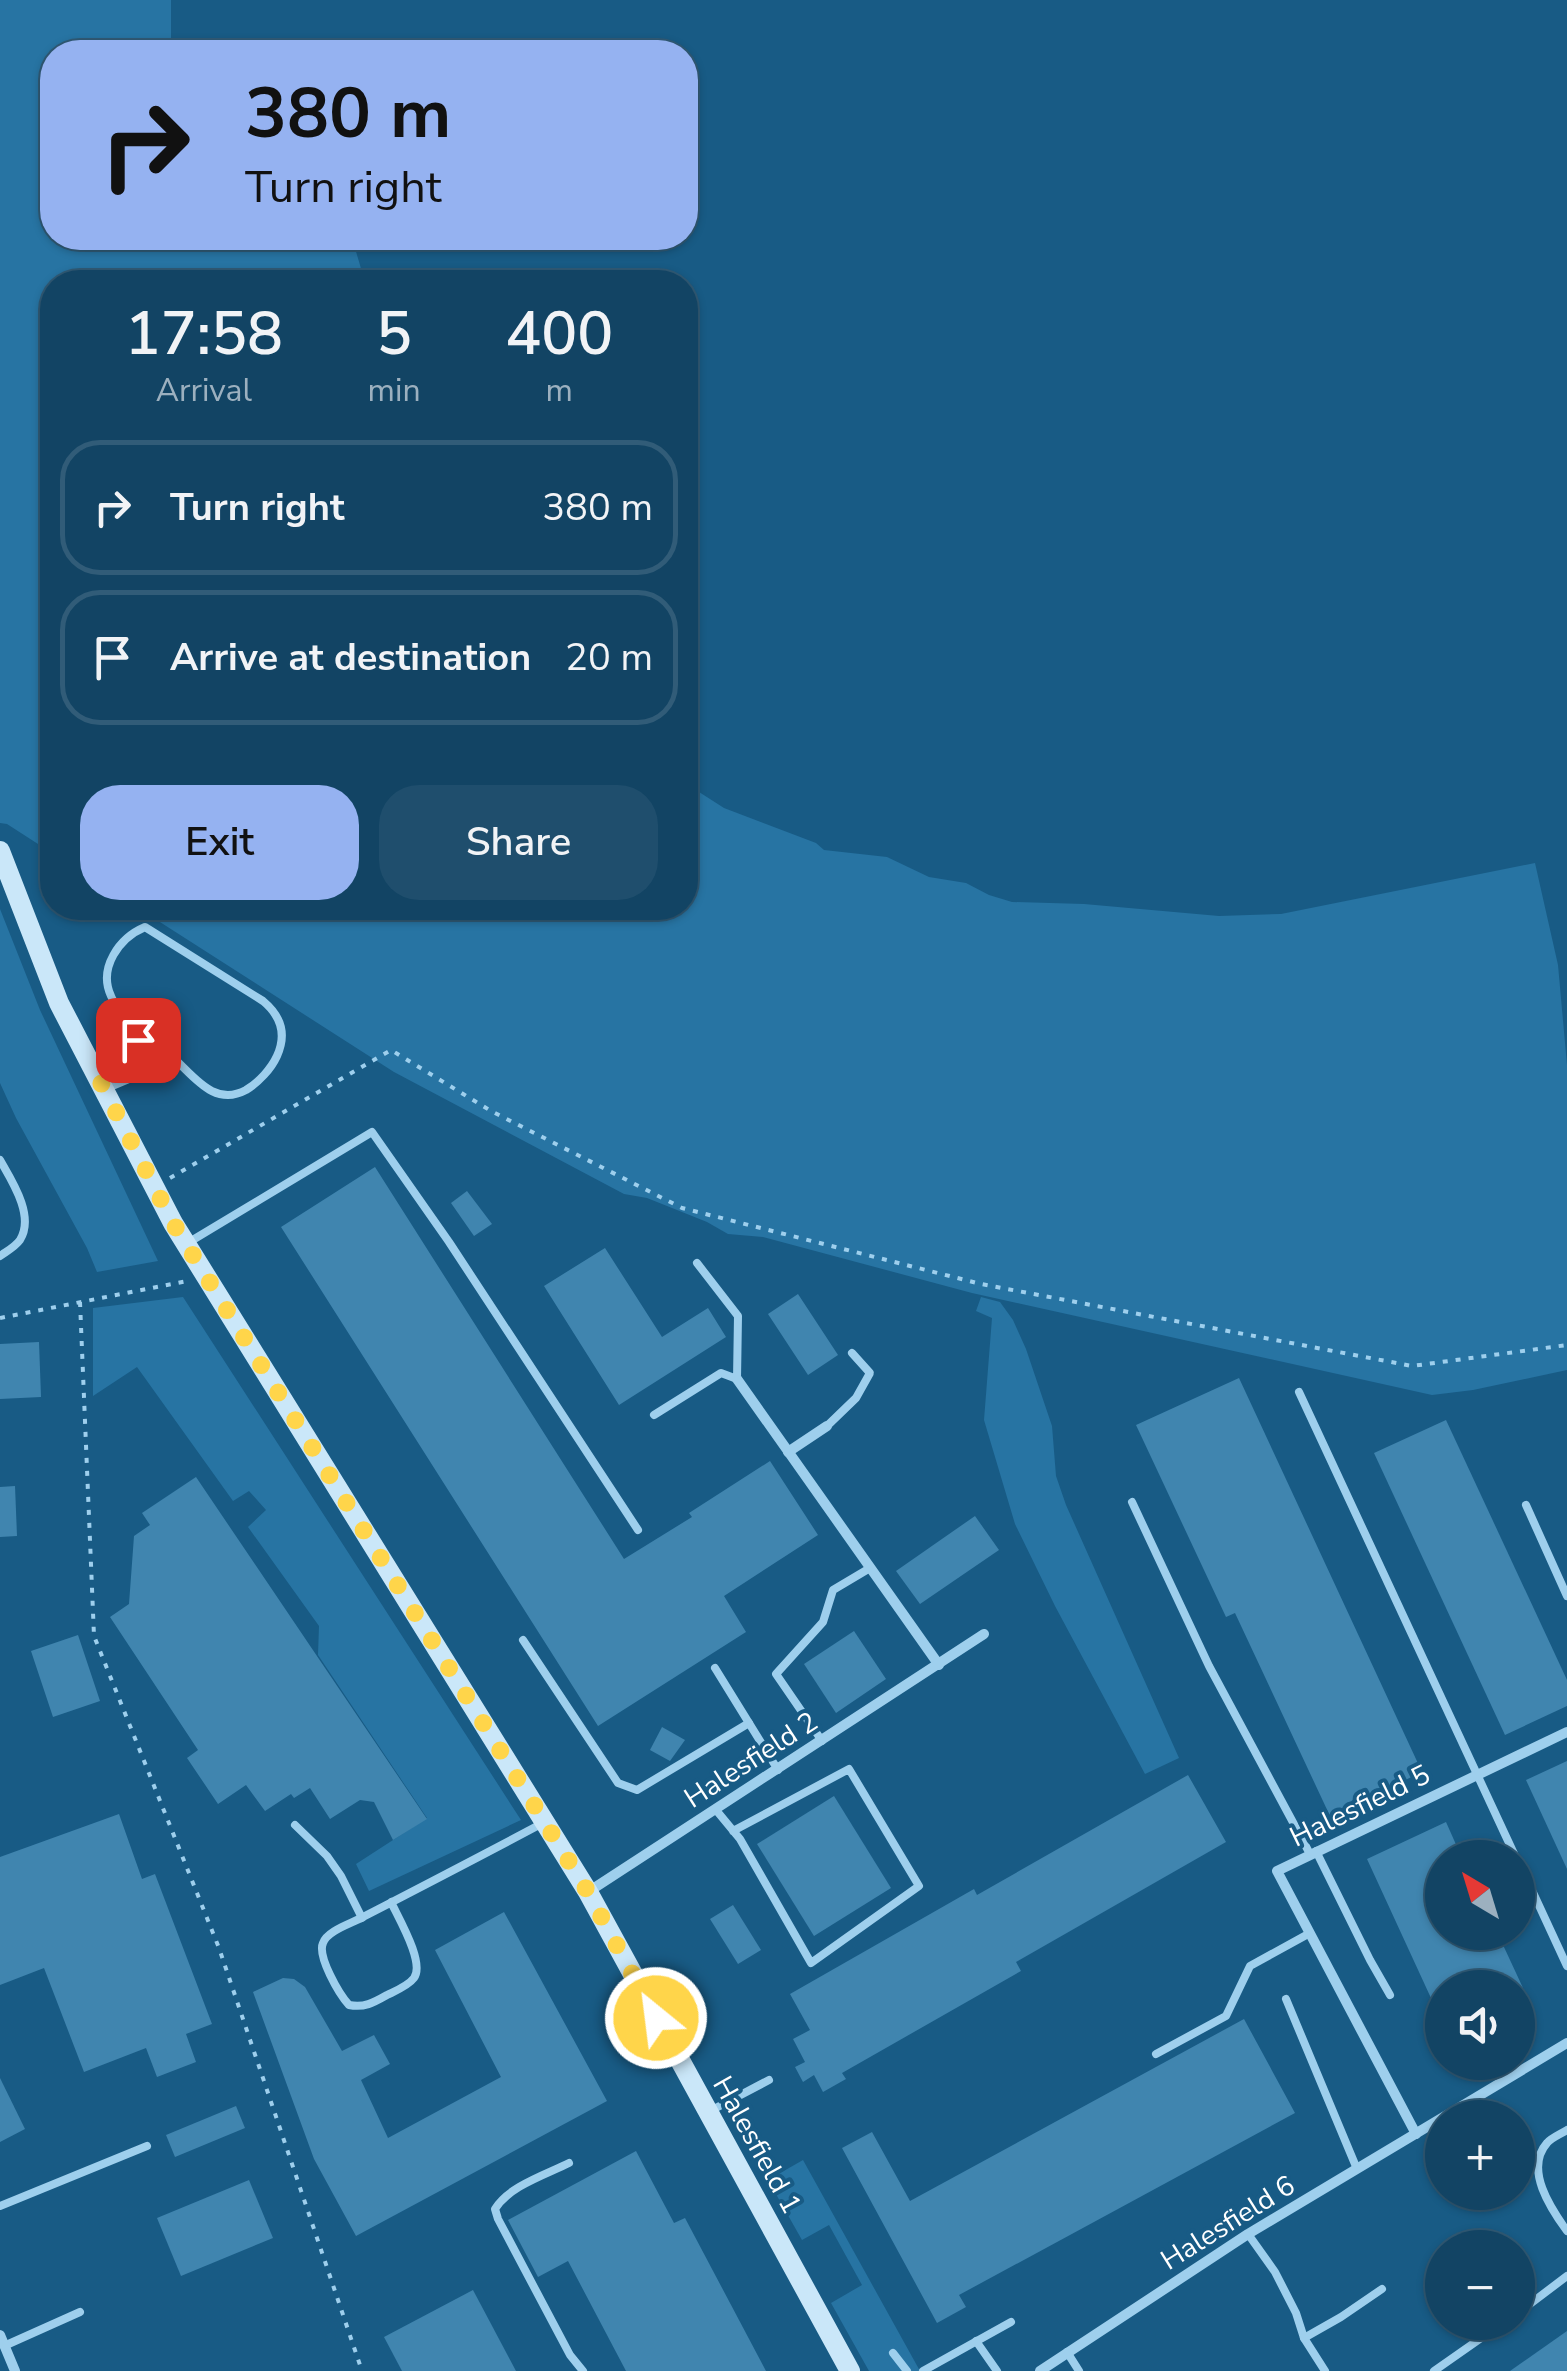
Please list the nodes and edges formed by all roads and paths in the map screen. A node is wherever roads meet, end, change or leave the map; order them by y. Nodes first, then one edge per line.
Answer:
1 (0, 851) edge
2 (138, 1040) junction
3 (174, 1060) junction
4 (100, 1082) junction
5 (0, 1160) edge
6 (155, 1187) junction
7 (186, 1244) junction
8 (0, 1256) edge
9 (698, 1263) dead end
10 (206, 1277) junction
11 (80, 1302) junction
12 (0, 1318) edge
13 (1567, 1345) edge
14 (852, 1353) dead end
15 (736, 1379) junction
16 (1299, 1392) dead end
17 (654, 1415) dead end
18 (826, 1426) joint
19 (788, 1452) junction
20 (1132, 1502) dead end
21 (1526, 1504) dead end
22 (638, 1530) dead end
23 (870, 1568) junction
24 (1567, 1596) edge
25 (984, 1634) dead end
26 (523, 1640) dead end
27 (939, 1665) junction
28 (715, 1668) dead end
29 (749, 1722) junction
30 (1567, 1732) edge
31 (822, 1741) junction
32 (778, 1770) junction
33 (1478, 1775) junction
34 (716, 1810) junction
35 (544, 1823) junction
36 (295, 1825) dead end
37 (733, 1831) junction
38 (1508, 1840) edge
39 (1313, 1852) junction
40 (588, 1892) junction
41 (1535, 1898) edge
42 (391, 1902) junction
43 (362, 1918) junction
44 (1310, 1934) junction
45 (1567, 1966) edge
46 (1390, 1995) dead end
47 (1286, 1999) dead end
48 (1567, 2042) edge
49 (1156, 2054) dead end
50 (769, 2080) dead end
51 (708, 2112) junction
52 (1567, 2130) edge
53 (1416, 2134) junction
54 (147, 2146) dead end
55 (569, 2163) dead end
56 (1356, 2169) junction
57 (0, 2206) edge
58 (1567, 2231) edge
59 (1248, 2234) junction
60 (1567, 2276) edge
61 (1382, 2289) dead end
62 (1535, 2300) edge
63 (80, 2312) dead end
64 (1011, 2322) dead end
65 (1304, 2338) junction
66 (1477, 2340) edge
67 (2, 2341) edge
68 (976, 2341) junction
69 (1067, 2352) junction
70 (893, 2353) dead end
71 (15, 2371) edge
72 (362, 2371) edge
73 (582, 2371) edge
74 (850, 2371) edge
75 (906, 2371) edge
76 (923, 2371) edge
77 (997, 2371) edge
78 (1040, 2371) edge
79 (1079, 2371) edge
80 (1324, 2371) edge
81 (1434, 2371) edge

1 - 4 street, Halesfield 1
2 - 3 lane
2 - 3 lane
2 - 4 lane
3 - 4 lane
4 - 6 street, Halesfield 1
5 - 8 lane
6 - 7 street, Halesfield 1
6 - 13 path
7 - 10 street, Halesfield 1
7 - 22 lane
9 - 15 lane
10 - 11 path
10 - 35 street, Halesfield 1
11 - 12 path
11 - 72 path
14 - 18 lane
15 - 17 lane
15 - 19 street
16 - 33 lane
18 - 19 street
19 - 23 street
20 - 39 lane
21 - 24 lane
23 - 27 street
23 - 31 lane
25 - 27 street, Halesfield 2
26 - 29 lane
27 - 31 street, Halesfield 2
28 - 29 lane
29 - 32 lane
30 - 33 street, Halesfield 5
31 - 32 street, Halesfield 2
32 - 34 street, Halesfield 2
33 - 38 lane
33 - 39 street, Halesfield 5
34 - 37 lane
34 - 40 street, Halesfield 2
35 - 40 street, Halesfield 1
35 - 42 lane
36 - 43 lane
37 - 37 lane
39 - 44 street, Halesfield 5
39 - 46 lane
40 - 51 street, Halesfield 1
41 - 45 lane
42 - 43 lane
42 - 43 lane
44 - 49 lane
44 - 53 street, Halesfield 5
47 - 56 lane
48 - 53 street, Halesfield 6
50 - 51 lane
51 - 74 street, Halesfield 1
52 - 58 lane
53 - 56 street, Halesfield 6
54 - 57 lane
55 - 73 lane
56 - 59 street, Halesfield 6
59 - 65 lane
59 - 69 street, Halesfield 6
60 - 62 lane
61 - 65 lane
63 - 67 lane
64 - 68 lane
65 - 80 lane
66 - 81 lane
67 - 71 street
68 - 76 lane
68 - 77 lane
69 - 78 street, Halesfield 6
69 - 79 lane
70 - 75 lane

